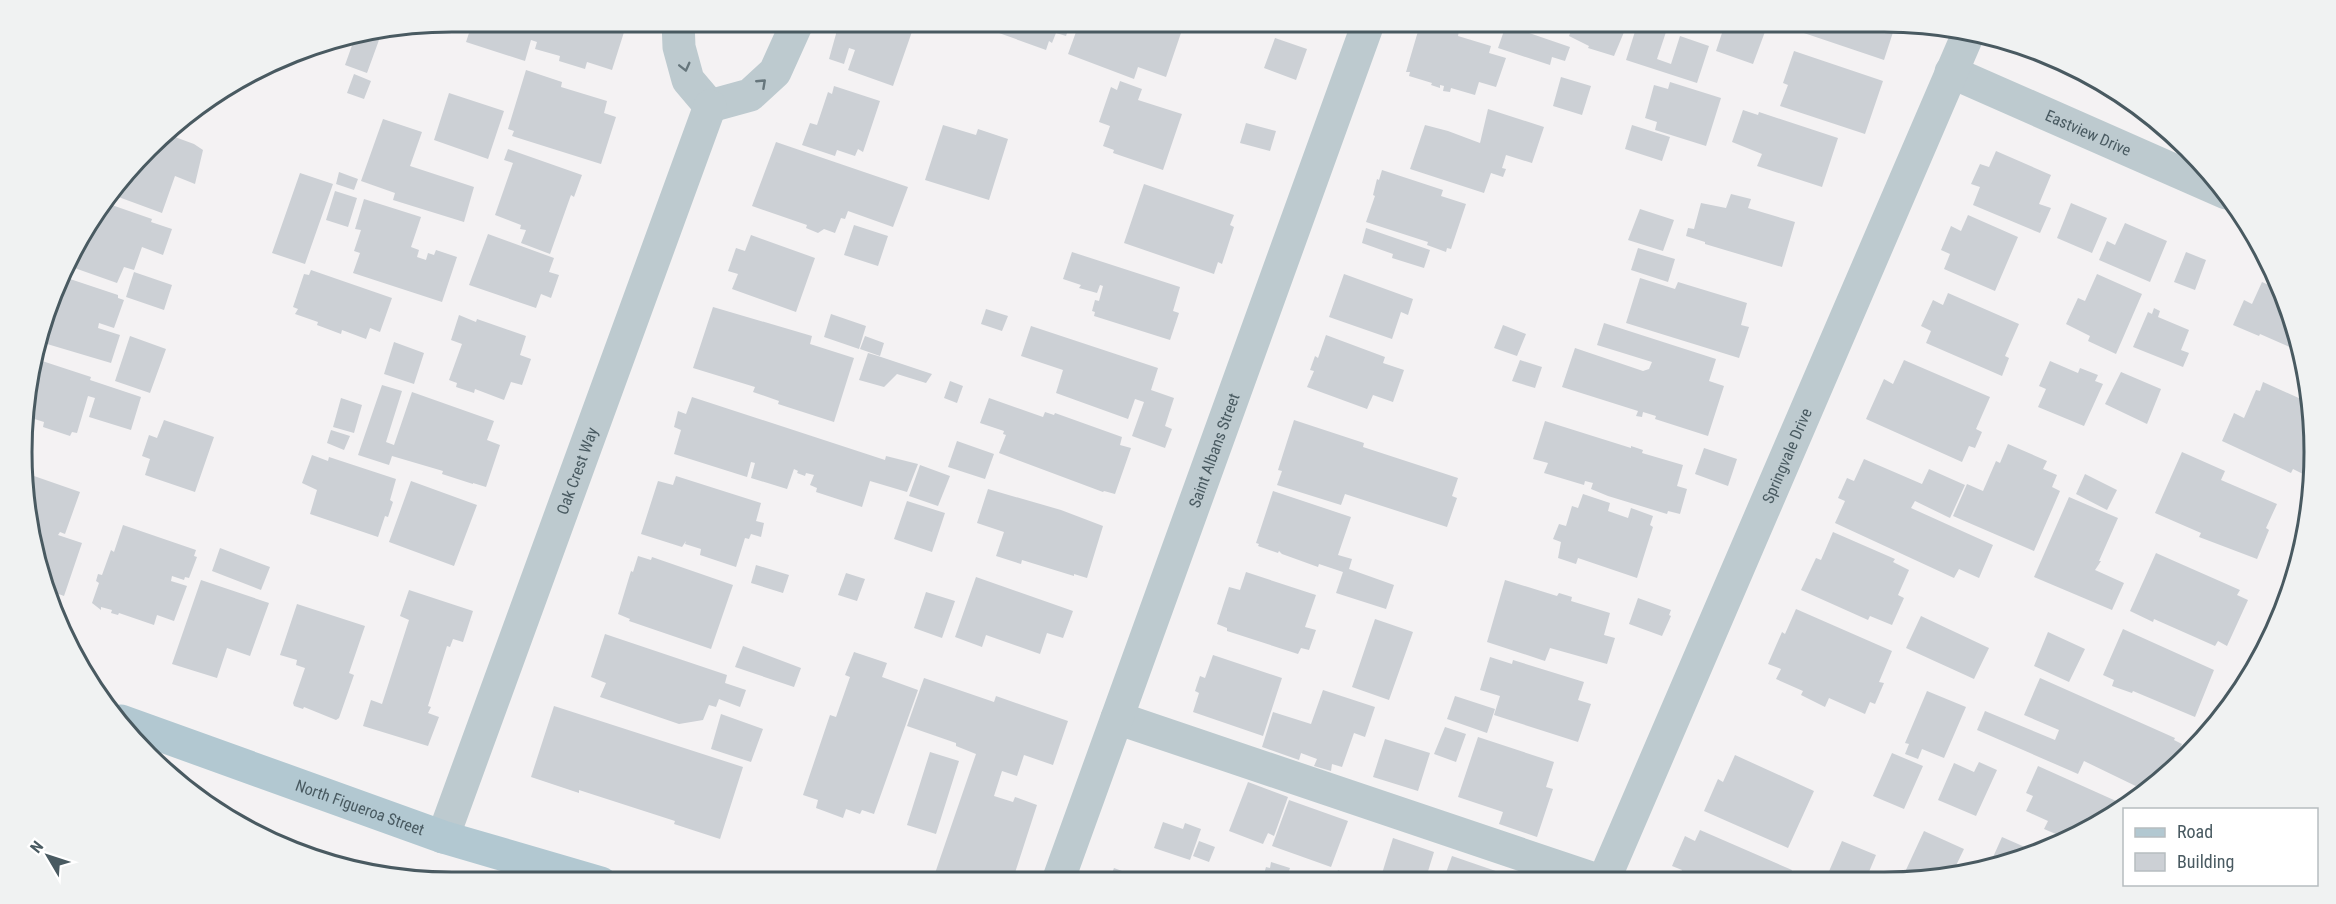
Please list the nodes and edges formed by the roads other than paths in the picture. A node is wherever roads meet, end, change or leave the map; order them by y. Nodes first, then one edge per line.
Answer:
1 (678, 32) edge
2 (793, 32) edge
3 (1365, 32) edge
4 (1965, 40) edge
5 (1951, 72) junction
6 (710, 106) junction
7 (2209, 186) edge
8 (1117, 718) junction
9 (133, 725) edge
10 (443, 837) junction
11 (563, 872) edge
12 (1062, 872) edge
13 (1573, 872) edge
14 (1607, 872) edge

1 -> 6 street
6 -> 2 street
3 - 8 street, Saint Albans Street
4 - 5 street, Springvale Drive
5 - 7 street, Eastview Drive
5 - 14 street, Springvale Drive
6 - 10 street, Oak Crest Way
8 - 12 street, Saint Albans Street
8 - 13 street
9 - 10 main road, North Figueroa Street
10 - 11 main road, North Figueroa Street

